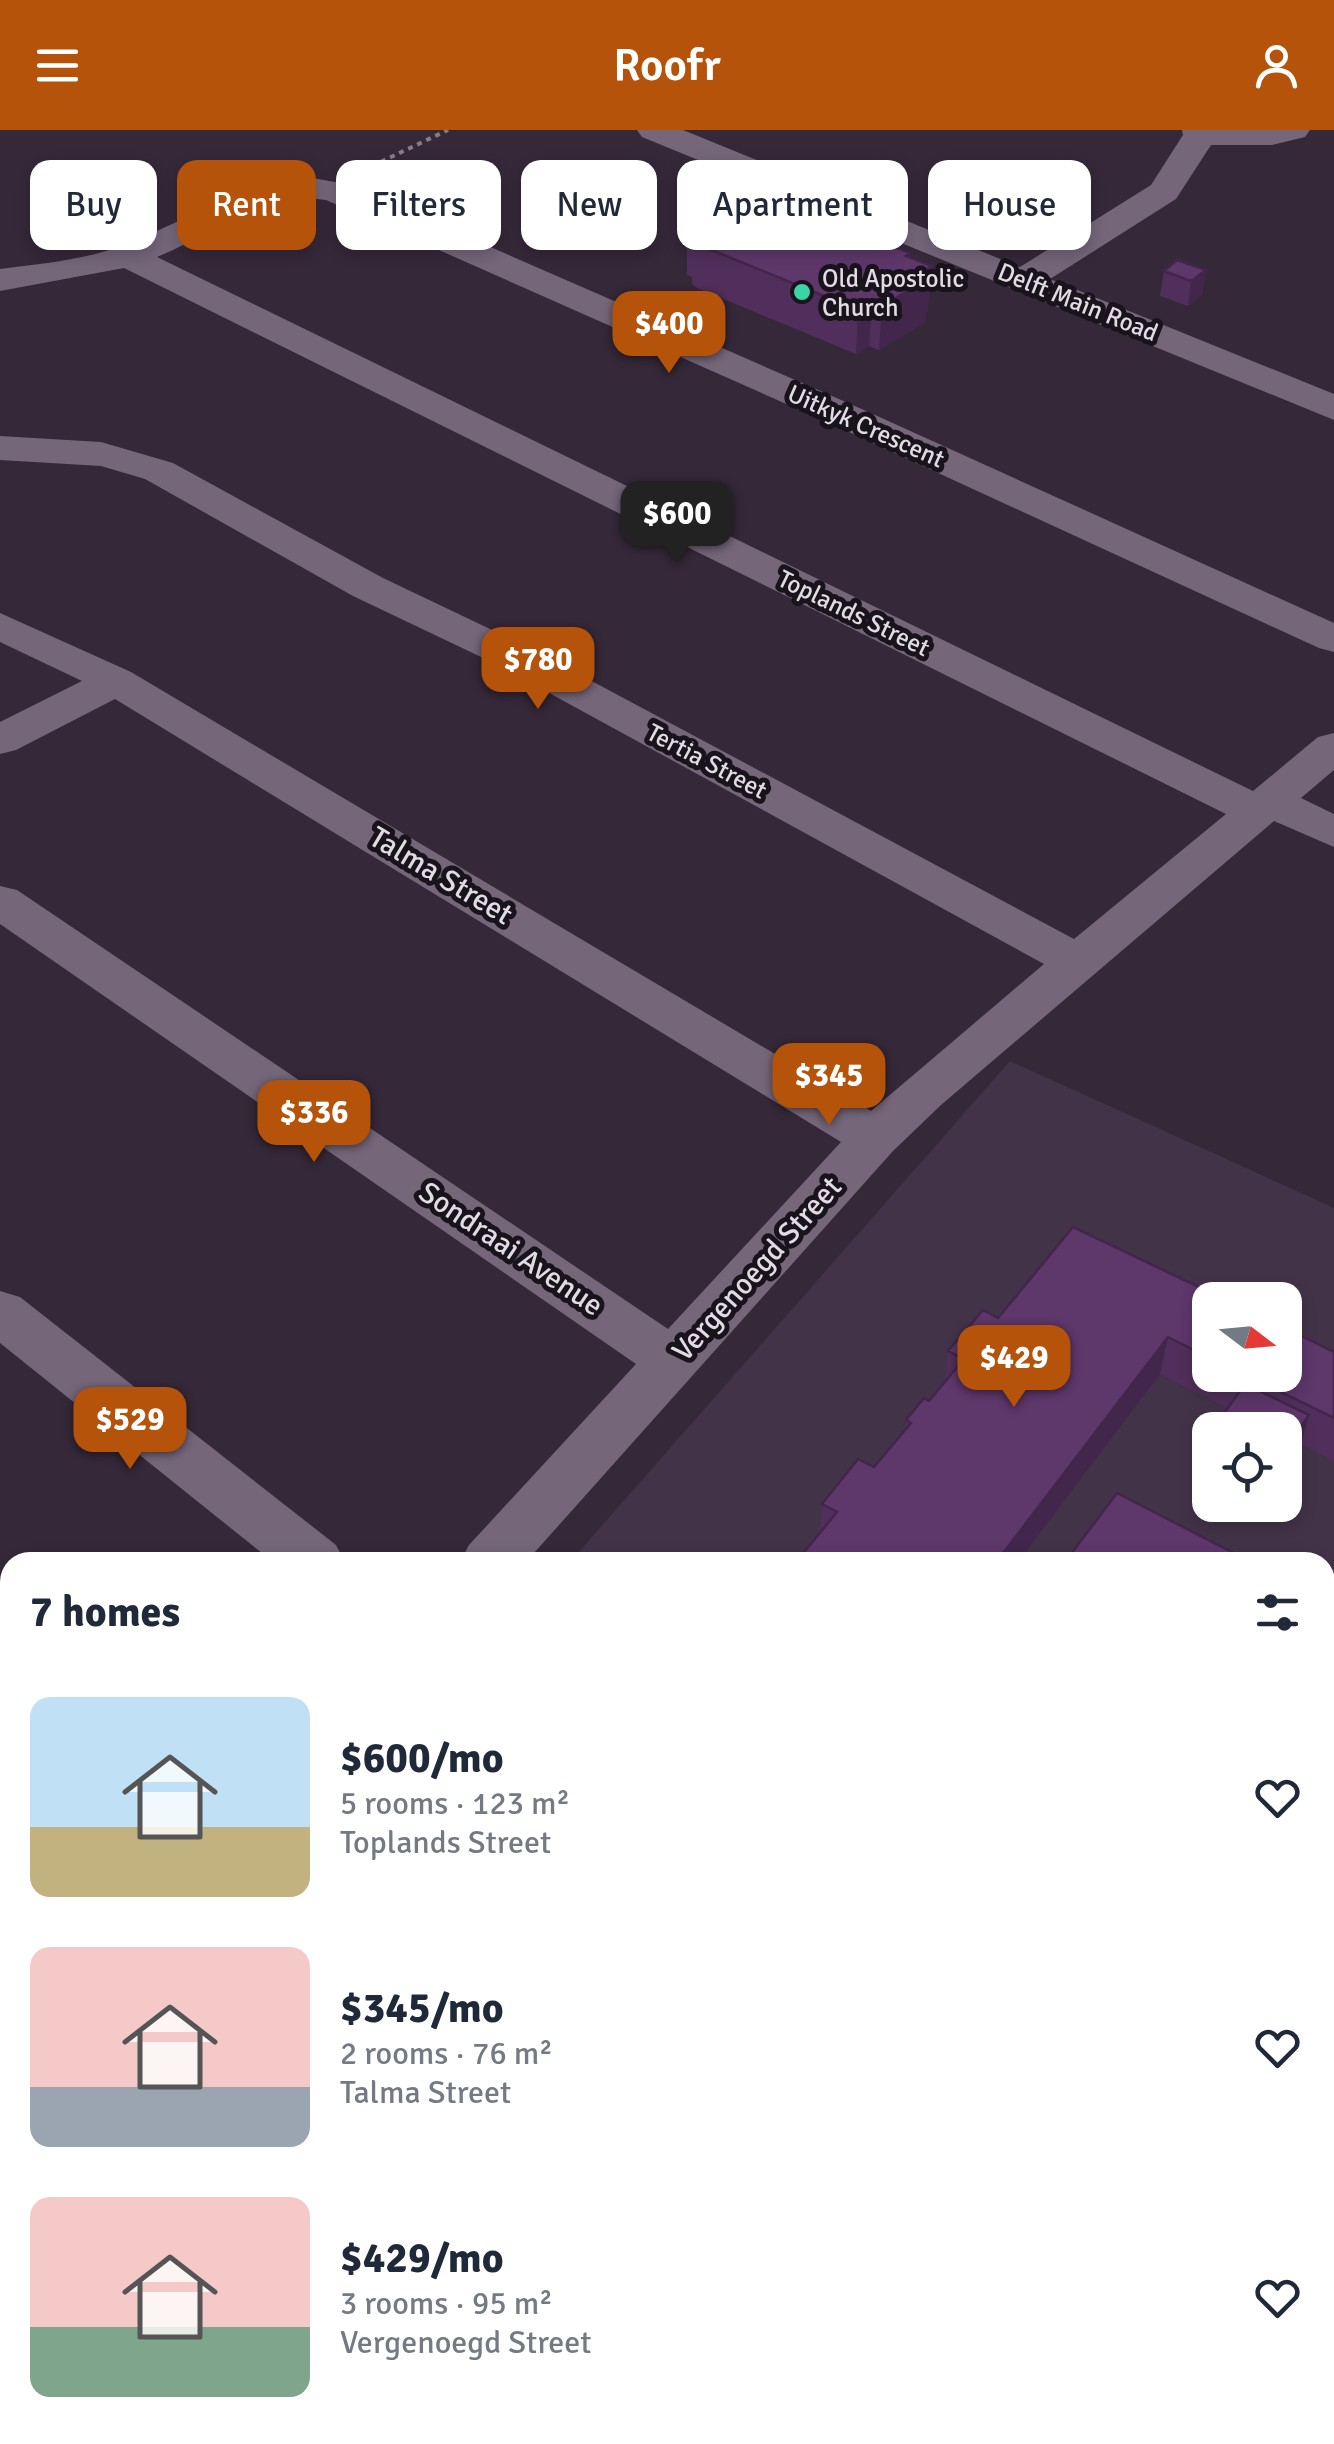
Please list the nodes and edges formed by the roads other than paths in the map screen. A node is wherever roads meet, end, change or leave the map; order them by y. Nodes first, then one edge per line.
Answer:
1 (654, 130) edge
2 (1293, 130) edge
3 (1200, 133) edge
4 (128, 256) junction
5 (0, 280) edge
6 (1023, 280) junction
7 (826, 371) dead end
8 (791, 392) junction
9 (1334, 408) edge
10 (0, 448) edge
11 (0, 626) edge
12 (1334, 638) edge
13 (116, 681) junction
14 (0, 740) edge
15 (1334, 747) edge
16 (1263, 806) junction
17 (1334, 832) edge
18 (0, 901) edge
19 (1078, 962) junction
20 (875, 1138) junction
21 (0, 1312) edge
22 (674, 1361) junction
23 (302, 1552) edge
24 (499, 1552) edge

1 - 6 street, Delft Main Road
2 - 3 street
3 - 6 street
4 - 5 street, Uitkyk Crescent
4 - 8 street, Uitkyk Crescent
4 - 16 street, Toplands Street
6 - 9 street, Delft Main Road
7 - 8 street
8 - 12 street, Uitkyk Crescent
10 - 19 street, Tertia Street
11 - 13 street, Talma Street
13 - 14 street
13 - 20 street, Talma Street
15 - 16 street
16 - 17 street, Toplands Street
16 - 19 street, Vergenoegd Street
18 - 22 street, Sondraai Avenue
19 - 20 street, Vergenoegd Street
20 - 22 street, Vergenoegd Street
21 - 23 street
22 - 24 street, Vergenoegd Street

